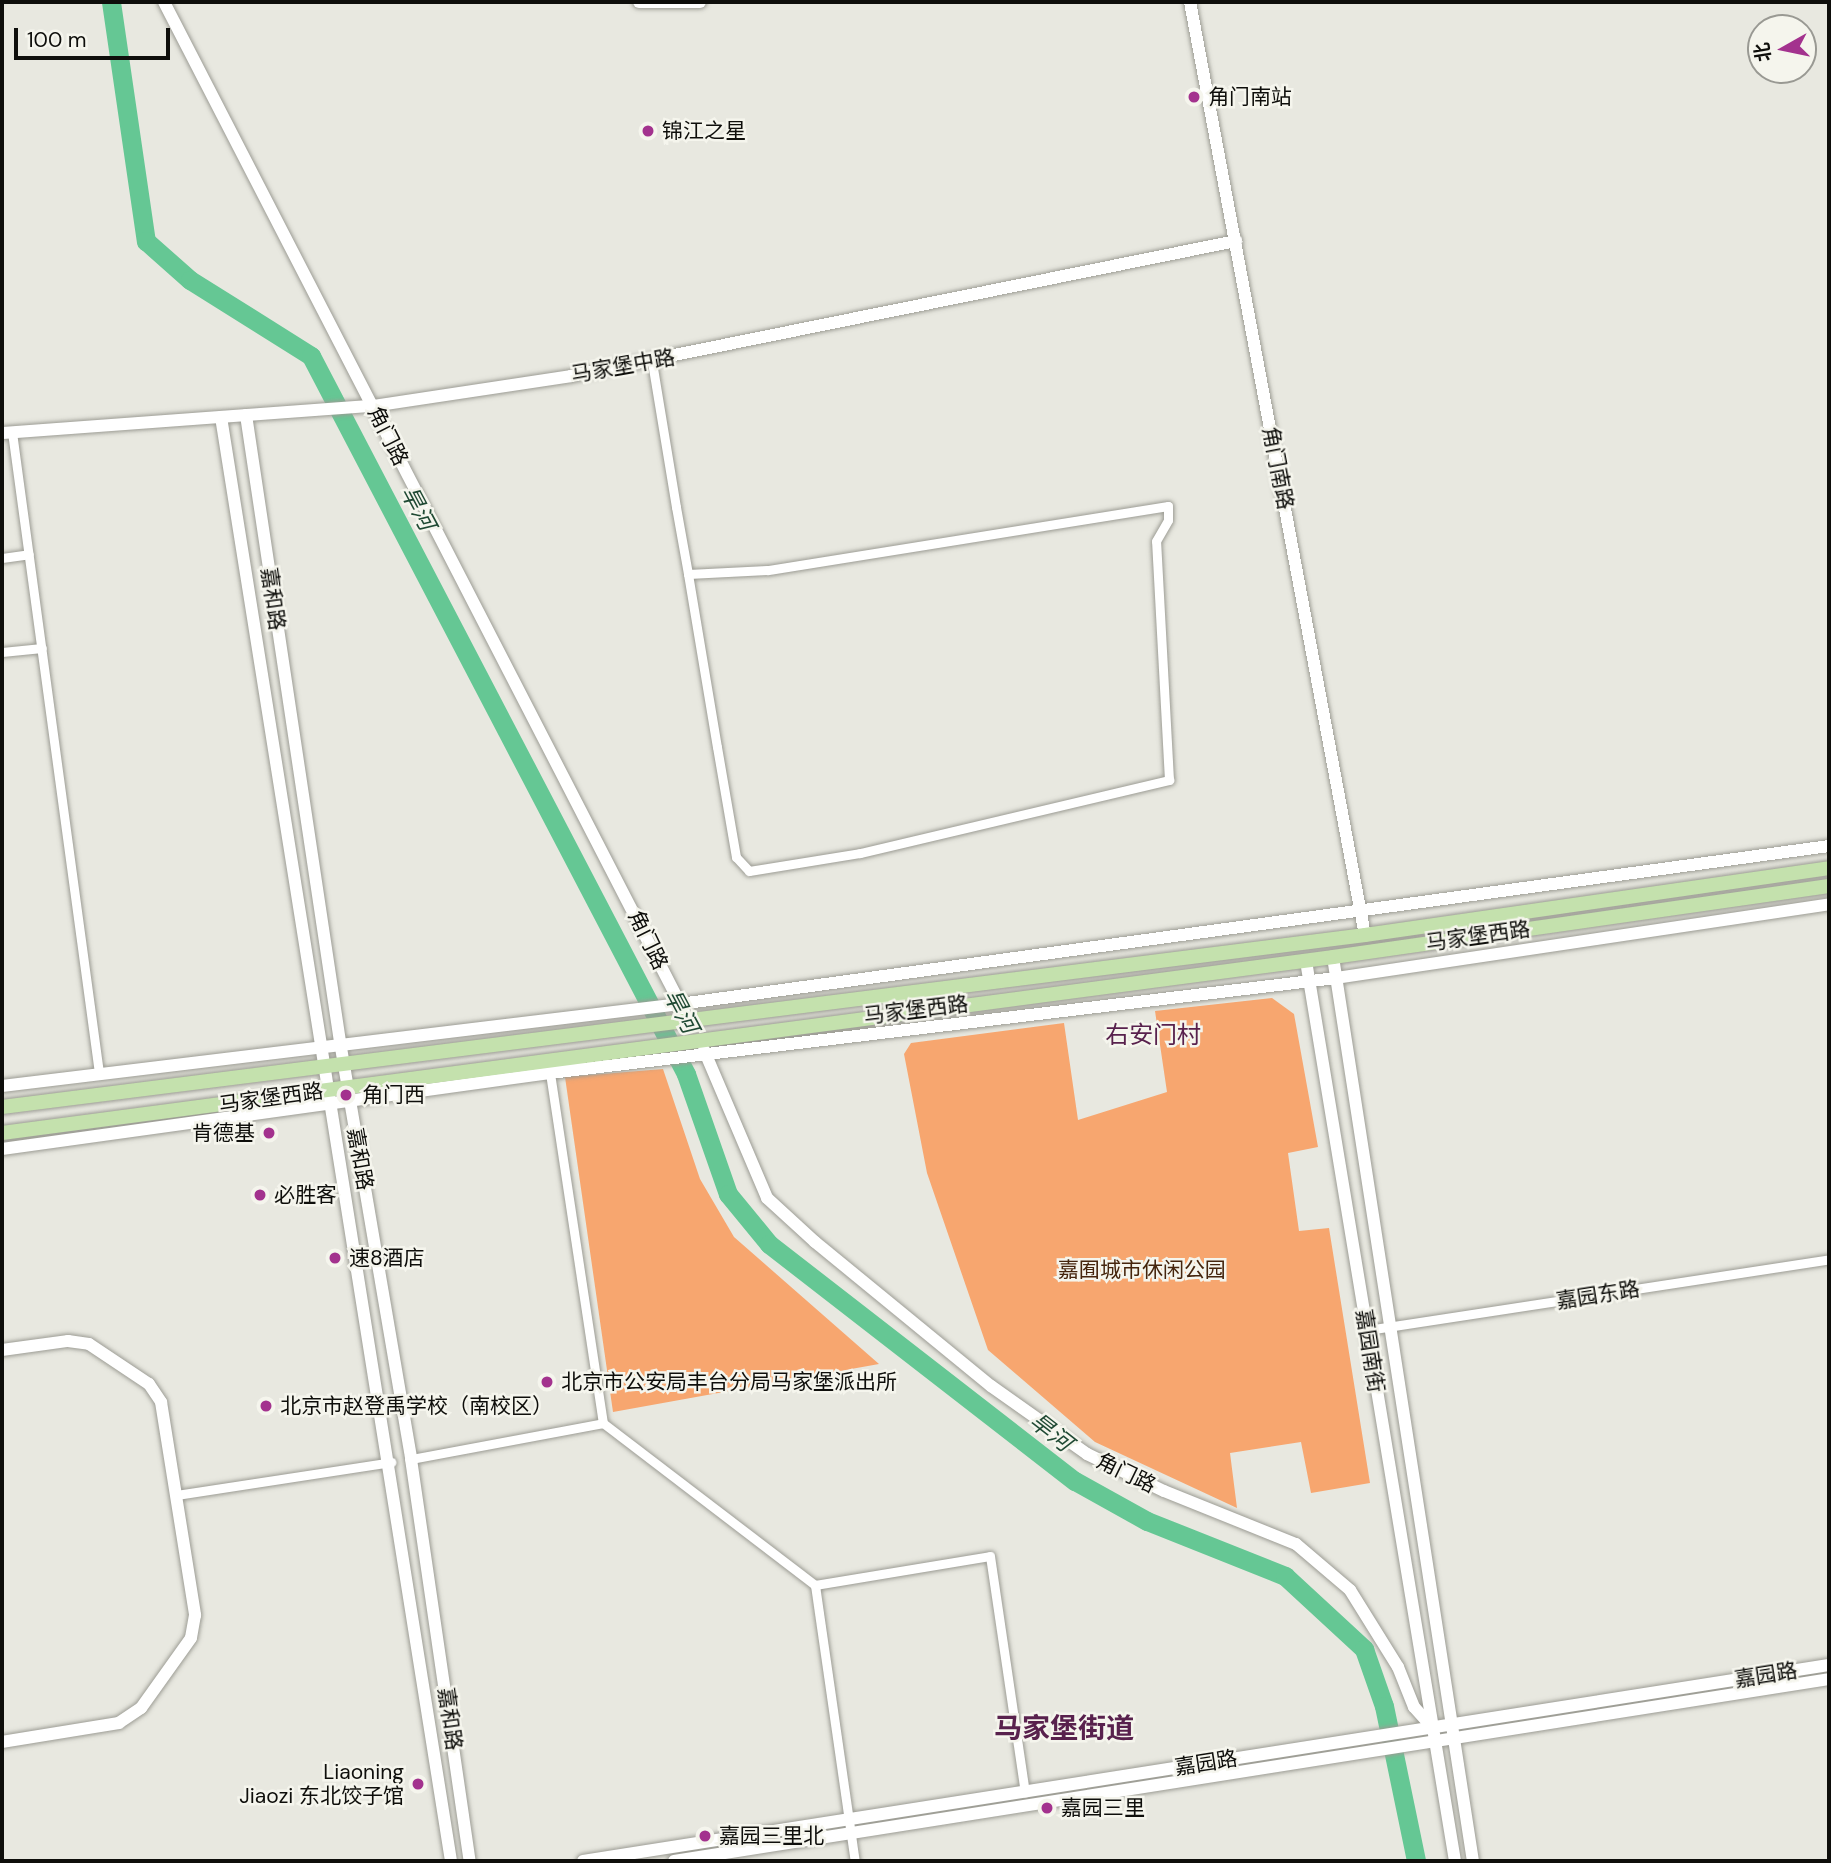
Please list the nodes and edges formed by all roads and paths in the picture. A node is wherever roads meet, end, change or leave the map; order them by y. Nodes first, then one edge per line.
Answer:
1 (164, 2) edge
2 (639, 2) edge
3 (700, 2) edge
4 (1190, 2) edge
5 (1236, 241) junction
6 (652, 362) junction
7 (368, 407) junction
8 (246, 415) junction
9 (222, 417) junction
10 (7, 432) edge
11 (29, 554) junction
12 (2, 558) edge
13 (688, 574) junction
14 (42, 648) junction
15 (2, 652) edge
16 (1829, 846) edge
17 (1829, 868) edge
18 (1829, 886) edge
19 (1829, 904) edge
20 (1361, 909) junction
21 (1364, 935) junction
22 (1333, 957) junction
23 (1306, 961) junction
24 (1336, 978) junction
25 (1310, 982) junction
26 (674, 1005) junction
27 (684, 1021) junction
28 (693, 1039) junction
29 (340, 1042) junction
30 (321, 1045) junction
31 (704, 1057) junction
32 (343, 1062) junction
33 (324, 1065) junction
34 (99, 1073) junction
35 (550, 1073) junction
36 (2, 1086) edge
37 (349, 1095) junction
38 (330, 1098) junction
39 (2, 1107) edge
40 (2, 1133) edge
41 (2, 1149) edge
42 (1829, 1259) edge
43 (1389, 1327) junction
44 (1367, 1330) junction
45 (2, 1350) edge
46 (603, 1423) junction
47 (411, 1459) junction
48 (391, 1462) junction
49 (176, 1495) junction
50 (815, 1585) junction
51 (1829, 1665) edge
52 (1829, 1679) edge
53 (1452, 1732) junction
54 (1434, 1734) junction
55 (2, 1742) edge
56 (1360, 1745) junction
57 (1024, 1792) junction
58 (849, 1820) junction
59 (851, 1834) junction
60 (451, 1861) edge
61 (470, 1861) edge
62 (583, 1861) edge
63 (674, 1861) edge
64 (855, 1861) edge
65 (1455, 1861) edge
66 (1473, 1861) edge

1 - 7 street, 角门路
2 - 3 street
4 - 5 street, 角门南路
5 - 6 street, 马家堡中路
5 - 20 street, 角门南路
6 - 7 street, 马家堡中路
6 - 13 street
7 - 8 street, 马家堡中路
7 - 26 street, 角门路
8 - 9 street, 马家堡中路
8 - 29 street, 嘉和路
9 - 10 street, 马家堡中路
9 - 30 street, 嘉和路
10 - 11 street
11 - 12 street
11 - 14 street
13 - 13 street
14 - 15 street
14 - 34 street
16 - 20 street, 马家堡西路
17 - 21 main road, 马家堡西路
18 - 22 main road, 马家堡西路
19 - 24 street, 马家堡西路
20 - 21 street, 角门南路
20 - 26 street, 马家堡西路
21 - 27 main road, 马家堡西路
22 - 23 main road, 马家堡西路
22 - 24 street, 嘉园南街
23 - 25 street, 嘉园南街
23 - 28 main road, 马家堡西路
24 - 25 street, 马家堡西路
24 - 43 street, 嘉园南街
25 - 31 street, 马家堡西路
25 - 44 street, 嘉园南街
26 - 27 street, 角门路
26 - 29 street, 马家堡西路
27 - 32 main road, 马家堡西路
28 - 31 street, 角门路
28 - 37 main road, 马家堡西路
29 - 30 street, 马家堡西路
29 - 32 street, 嘉和路
30 - 33 street, 嘉和路
30 - 34 street, 马家堡西路
31 - 35 street, 马家堡西路
31 - 54 street, 角门路
32 - 33 main road, 马家堡西路
32 - 37 street, 嘉和路
33 - 38 street, 嘉和路
33 - 39 main road, 马家堡西路
34 - 36 street, 马家堡西路
35 - 37 street, 马家堡西路
35 - 46 street
37 - 38 main road, 马家堡西路
37 - 47 street, 嘉和路
38 - 40 main road, 马家堡西路
38 - 41 street, 马家堡西路
38 - 48 street, 嘉和路
42 - 43 street, 嘉园东路
43 - 44 street, 嘉园东路
43 - 53 street, 嘉园南街
44 - 54 street, 嘉园南街
45 - 49 street
46 - 47 street
46 - 50 street
47 - 61 street, 嘉和路
48 - 49 street
48 - 60 street, 嘉和路
49 - 55 street
50 - 57 street
50 - 58 street
51 - 53 street, 嘉园路
52 - 53 street, 嘉园路
53 - 54 street, 嘉园路
53 - 66 street
54 - 56 street, 嘉园路
54 - 65 street, 角门路
56 - 57 street, 嘉园路
56 - 59 street, 嘉园路
57 - 58 street, 嘉园路
58 - 59 street
58 - 62 street, 嘉园路
59 - 63 street, 嘉园路
59 - 64 street

